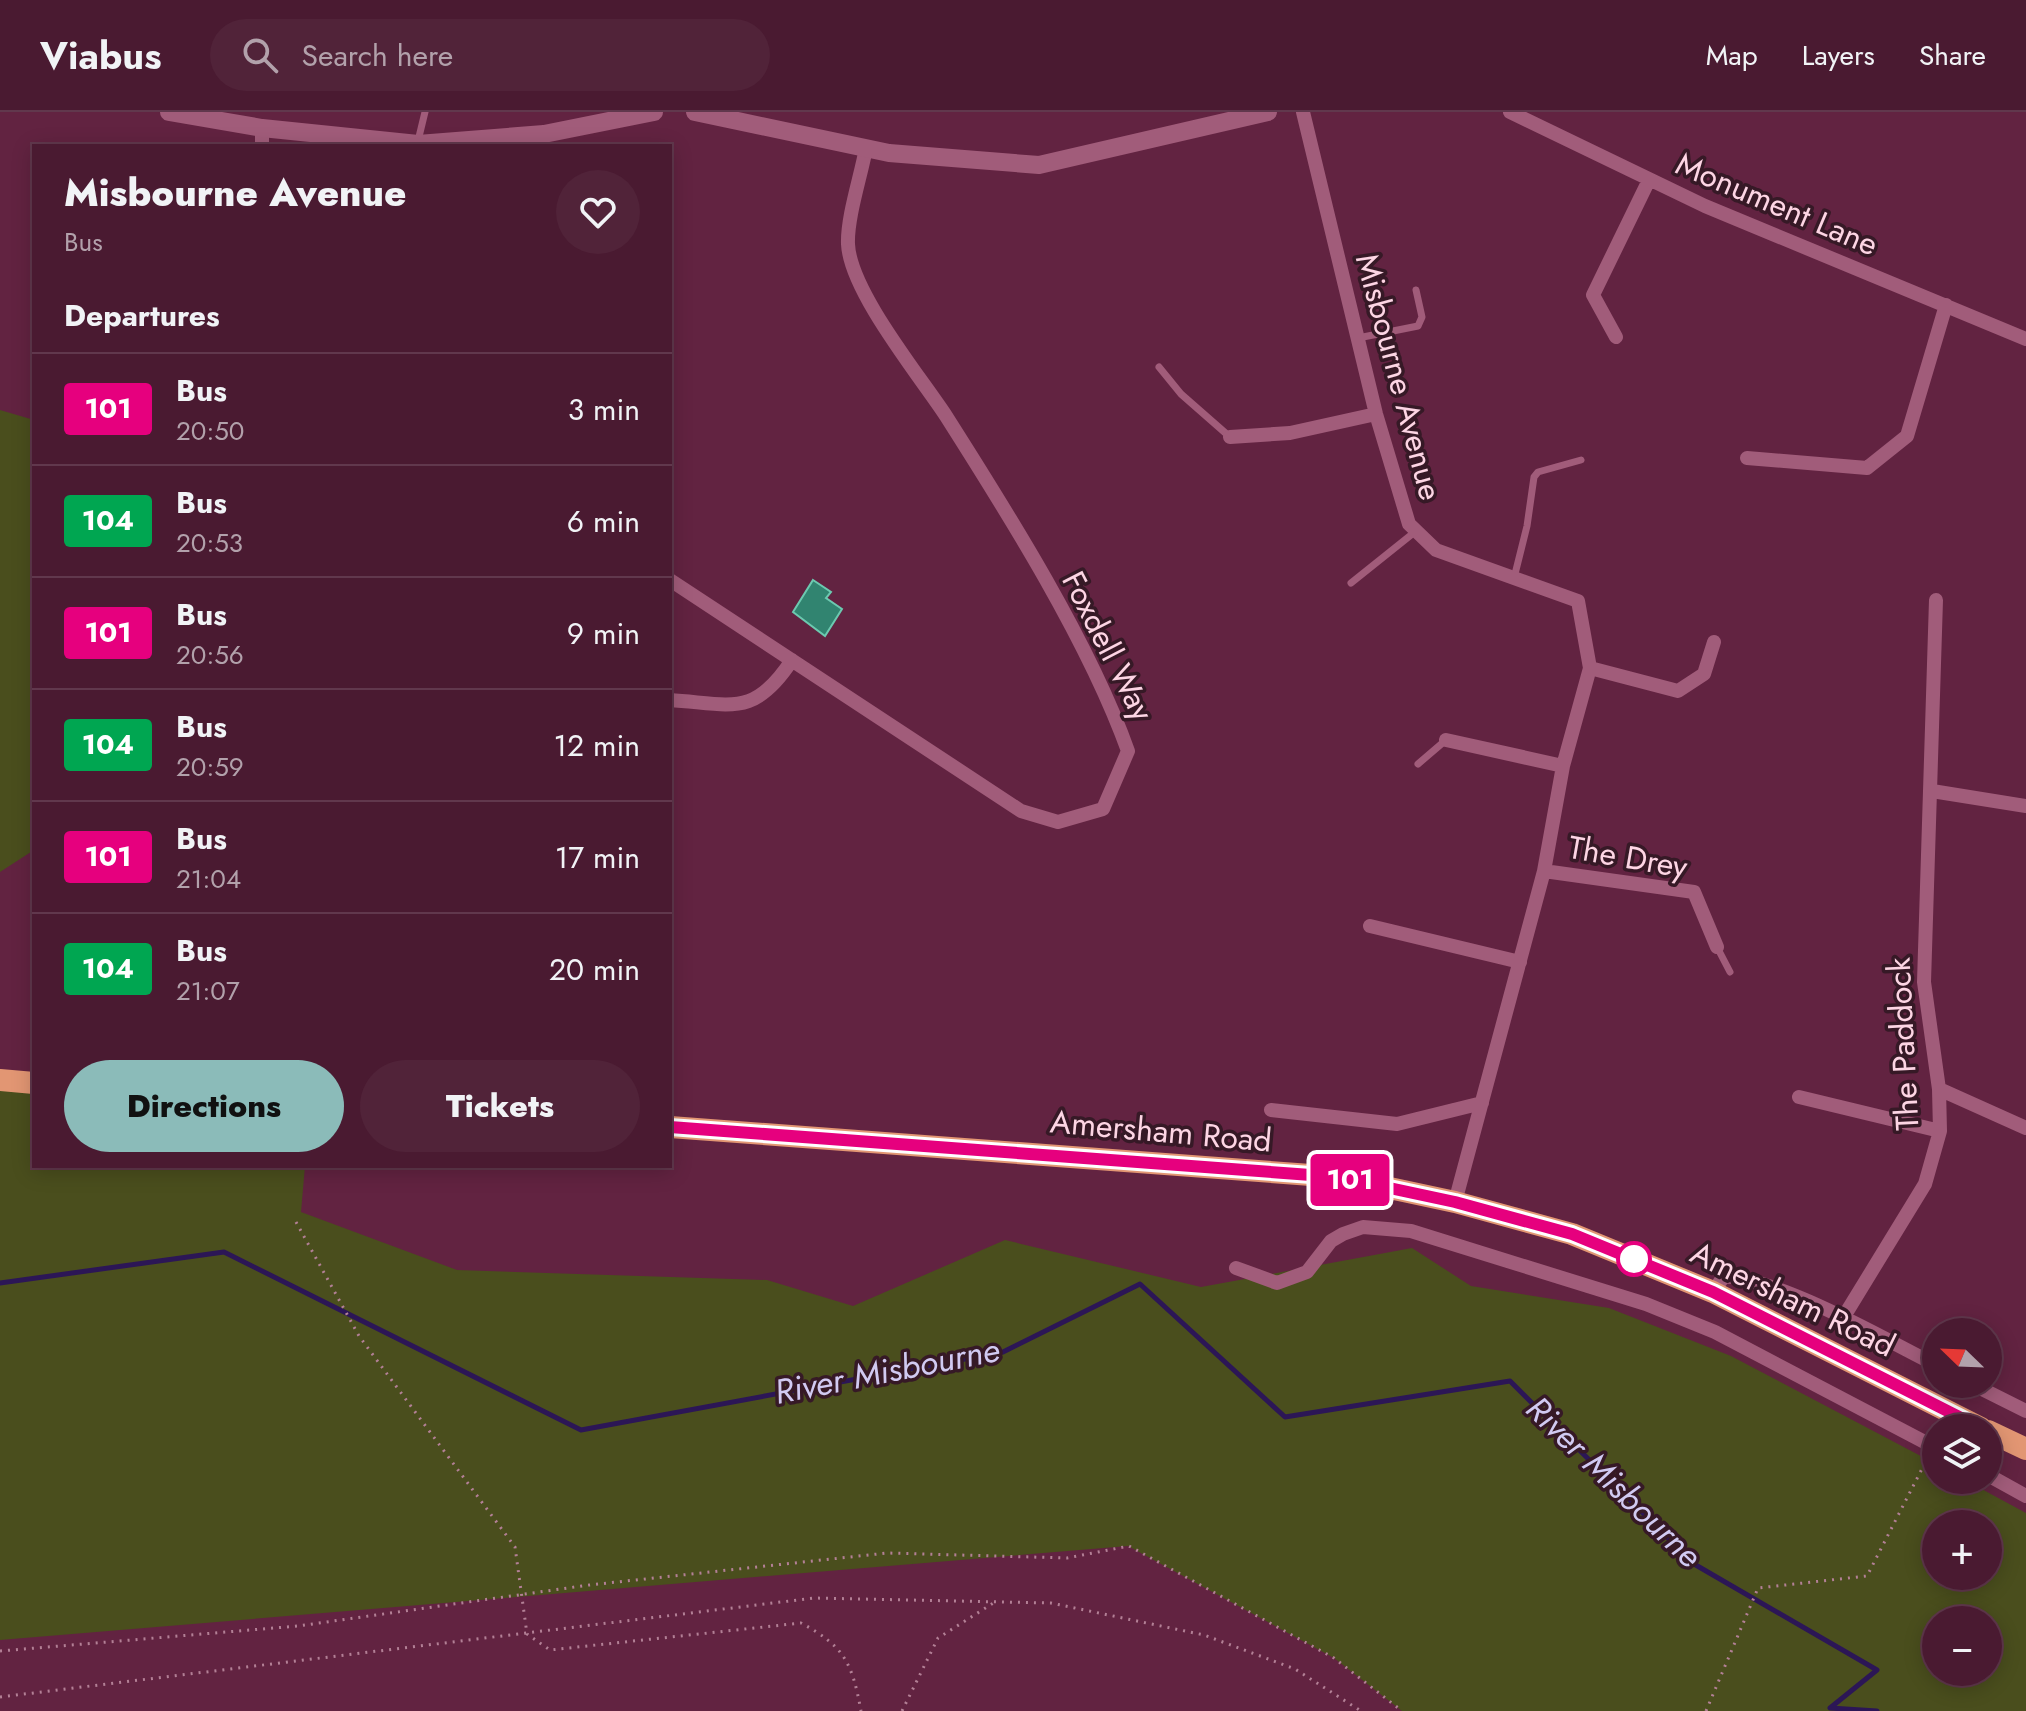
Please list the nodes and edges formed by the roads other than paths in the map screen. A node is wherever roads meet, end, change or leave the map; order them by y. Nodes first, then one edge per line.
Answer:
1 (169, 112) edge
2 (425, 112) edge
3 (654, 112) edge
4 (695, 112) edge
5 (1268, 112) edge
6 (1303, 112) edge
7 (1510, 112) edge
8 (262, 137) edge
9 (544, 140) edge
10 (418, 144) edge
11 (866, 148) junction
12 (1649, 180) junction
13 (1416, 290) dead end
14 (1946, 305) junction
15 (1616, 337) dead end
16 (1358, 338) junction
17 (2026, 339) edge
18 (1159, 367) dead end
19 (1376, 414) junction
20 (1230, 437) joint
21 (1747, 458) dead end
22 (1581, 460) dead end
23 (1416, 531) junction
24 (1514, 578) junction
25 (672, 581) edge
26 (1351, 583) dead end
27 (1936, 600) dead end
28 (1714, 642) dead end
29 (792, 660) junction
30 (1590, 668) junction
31 (672, 700) edge
32 (1446, 740) joint
33 (1418, 764) dead end
34 (1563, 766) junction
35 (1932, 791) junction
36 (2026, 806) edge
37 (1544, 871) junction
38 (1370, 926) dead end
39 (1717, 947) joint
40 (1520, 962) junction
41 (1730, 972) dead end
42 (0, 1080) edge
43 (32, 1083) edge
44 (1939, 1089) junction
45 (1799, 1097) dead end
46 (1482, 1103) junction
47 (1271, 1110) dead end
48 (672, 1127) edge
49 (2026, 1128) edge
50 (1940, 1131) junction
51 (1455, 1202) junction
52 (1236, 1268) dead end
53 (1713, 1292) junction
54 (1843, 1318) junction
55 (1922, 1358) edge
56 (2002, 1398) edge
57 (2025, 1408) edge
58 (1953, 1414) edge
59 (2002, 1438) edge
60 (1922, 1440) edge
61 (2026, 1449) edge
62 (2002, 1483) edge
63 (2026, 1496) edge

1 - 8 street
2 - 10 lane
3 - 9 street
4 - 11 street
5 - 11 street
6 - 16 street, Misbourne Avenue
7 - 12 street, Monument Lane
8 - 10 street
9 - 10 street
11 - 29 street, Foxdell Way
12 - 14 street, Monument Lane
12 - 15 street
13 - 16 lane
14 - 17 street, Monument Lane
14 - 21 street
16 - 19 street, Misbourne Avenue
18 - 20 lane
19 - 20 street
19 - 23 street, Misbourne Avenue
22 - 24 lane
23 - 24 street, Misbourne Avenue
23 - 26 lane
24 - 30 street, Misbourne Avenue
25 - 29 street, Foxdell Way
27 - 35 street, The Paddock
28 - 30 street
29 - 31 street
30 - 34 street, Misbourne Avenue
32 - 33 lane
32 - 34 street
34 - 37 street, Misbourne Avenue
35 - 36 street
35 - 44 street, The Paddock
37 - 39 street, The Drey
37 - 40 street, Misbourne Avenue
38 - 40 street
39 - 41 lane
40 - 46 street, Misbourne Avenue
42 - 43 highway
44 - 49 street
44 - 50 street, The Paddock
45 - 50 street
46 - 47 street
46 - 51 street, Misbourne Avenue
48 - 51 highway, Amersham Road
50 - 54 street, The Paddock
51 - 53 highway, Amersham Road
52 - 60 street
53 - 54 street
53 - 58 highway, Amersham Road
54 - 55 street
56 - 57 street
59 - 61 highway
62 - 63 street

